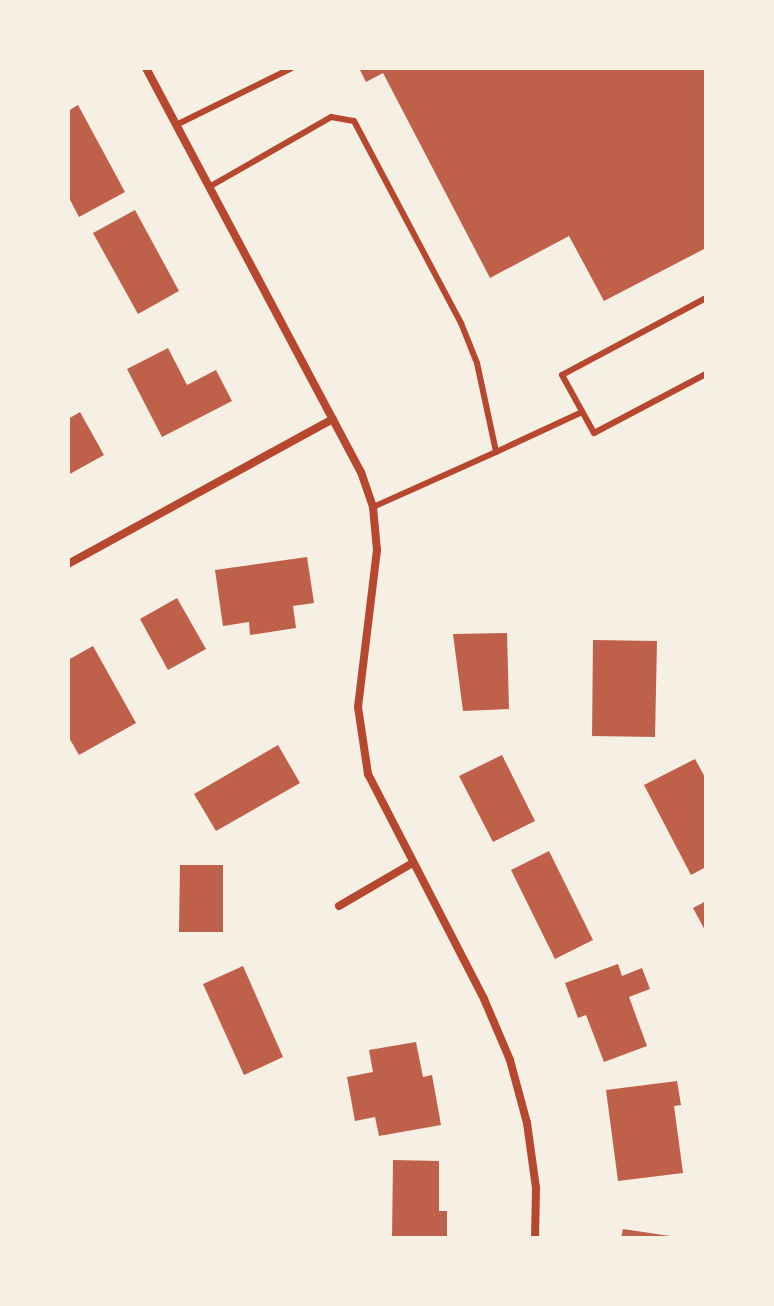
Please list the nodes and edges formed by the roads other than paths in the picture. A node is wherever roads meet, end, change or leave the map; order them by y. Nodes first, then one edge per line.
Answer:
1 (146, 68) edge
2 (292, 68) edge
3 (176, 125) junction
4 (209, 187) junction
5 (706, 298) edge
6 (706, 374) edge
7 (582, 412) junction
8 (333, 419) junction
9 (496, 452) junction
10 (373, 507) junction
11 (68, 564) edge
12 (411, 864) junction
13 (339, 906) dead end
14 (535, 1238) edge

1 - 3 street
2 - 3 lane
3 - 4 street
4 - 8 street
4 - 9 lane
5 - 7 lane
6 - 7 lane
7 - 9 lane
8 - 10 street
8 - 11 street
9 - 10 lane
10 - 12 street
12 - 13 street
12 - 14 street

